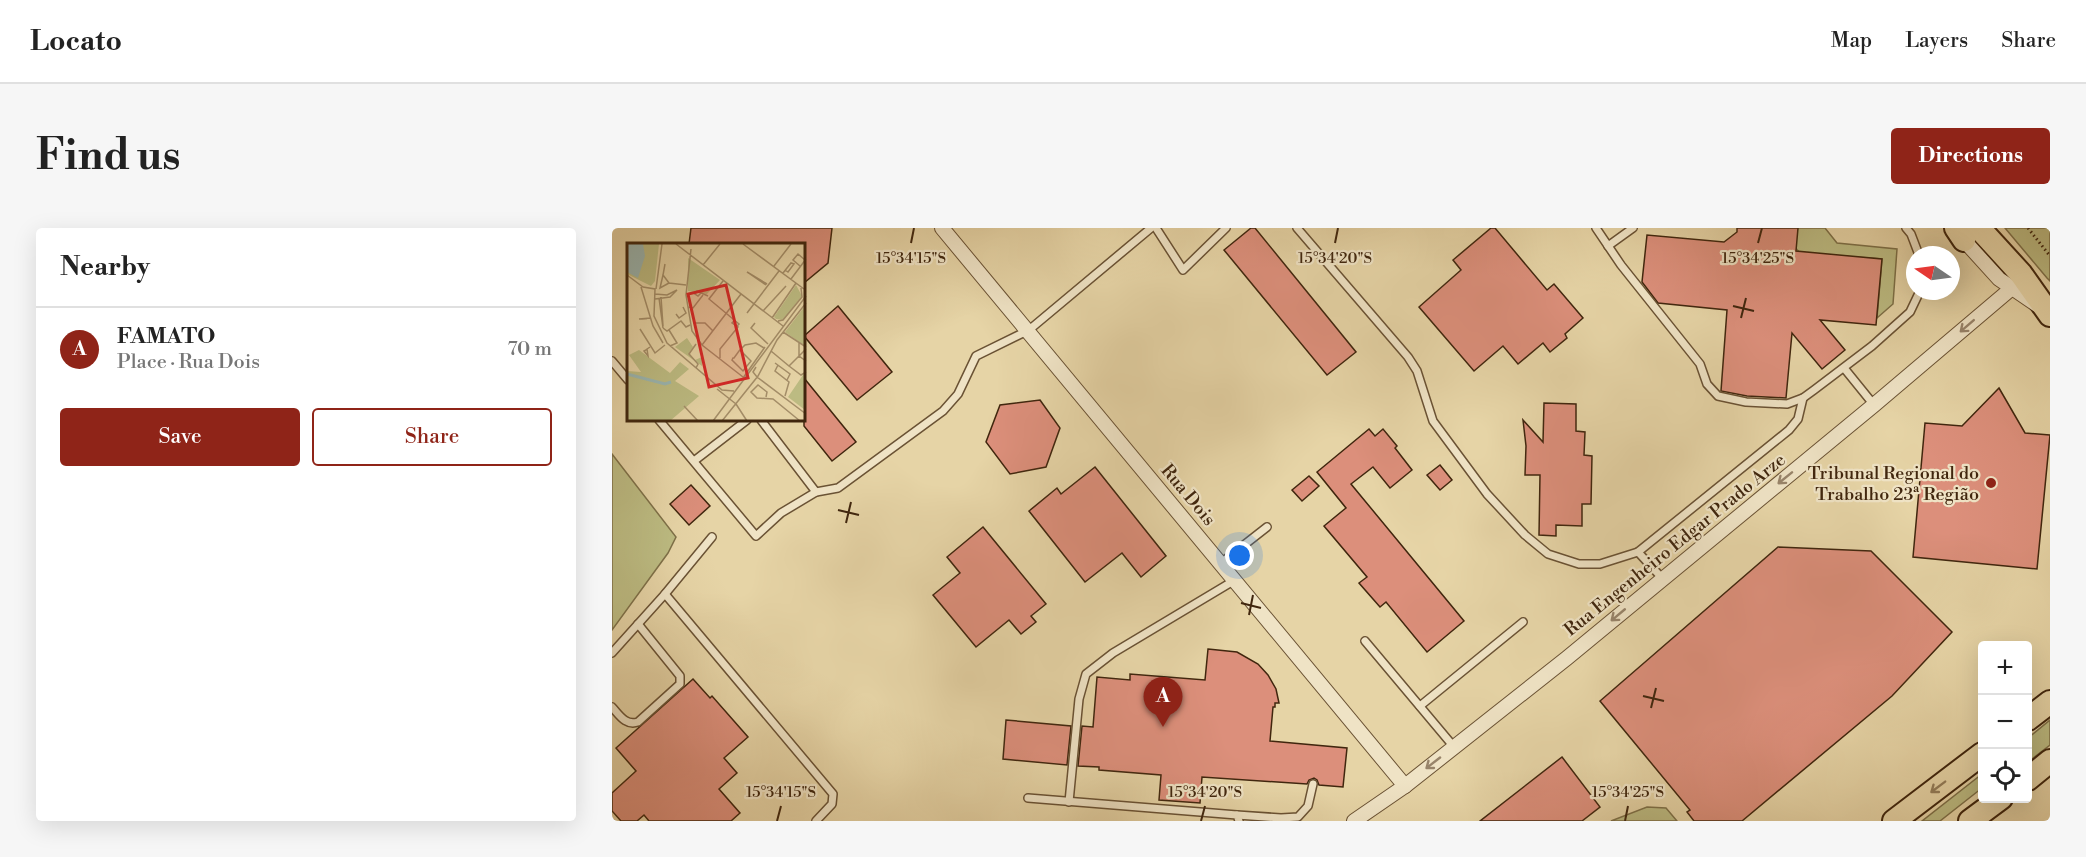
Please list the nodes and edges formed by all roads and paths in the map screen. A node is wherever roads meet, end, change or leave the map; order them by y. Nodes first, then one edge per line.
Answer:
1 (942, 228) edge
2 (1151, 228) edge
3 (1156, 228) edge
4 (1226, 228) edge
5 (1297, 228) edge
6 (1596, 228) edge
7 (1634, 228) edge
8 (1906, 228) edge
9 (2028, 228) edge
10 (1963, 231) edge
11 (1608, 246) junction
12 (1916, 246) edge
13 (2050, 256) edge
14 (2016, 281) junction
15 (1916, 300) edge
16 (2049, 314) edge
17 (1029, 330) junction
18 (612, 361) edge
19 (1844, 368) junction
20 (627, 379) edge
21 (1803, 398) junction
22 (1874, 405) junction
23 (661, 422) edge
24 (744, 422) edge
25 (763, 422) edge
26 (694, 461) junction
27 (816, 492) junction
28 (1266, 527) dead end
29 (712, 537) dead end
30 (1638, 552) junction
31 (1221, 563) junction
32 (1662, 578) junction
33 (1234, 580) junction
34 (665, 594) junction
35 (1522, 622) dead end
36 (638, 624) junction
37 (1365, 640) dead end
38 (612, 653) edge
39 (2050, 702) edge
40 (1420, 706) junction
41 (612, 707) edge
42 (2032, 716) edge
43 (1454, 747) junction
44 (1978, 758) edge
45 (2050, 761) edge
46 (2032, 773) edge
47 (1313, 784) dead end
48 (1405, 786) junction
49 (1028, 798) dead end
50 (1069, 802) junction
51 (1994, 803) edge
52 (1367, 817) edge
53 (1238, 818) edge
54 (816, 821) edge
55 (1354, 821) edge
56 (1894, 821) edge
57 (1970, 821) edge

1 - 17 street, Rua Dois
2 - 17 lane
3 - 4 lane
5 - 30 lane
6 - 11 lane
7 - 11 lane
8 - 12 lane
9 - 13 path
10 - 14 main road
11 - 21 lane
14 - 16 main road
14 -> 22 street, Rua Engenheiro Edgar Prado Arze
15 - 19 lane
17 - 27 lane
17 - 31 street, Rua Dois
18 - 20 lane
19 - 21 lane
19 - 22 lane
21 - 30 lane
22 -> 32 street, Rua Engenheiro Edgar Prado Arze
23 - 26 lane
24 - 26 lane
25 - 27 lane
26 - 27 lane
28 - 31 lane
29 - 34 lane
30 - 32 lane
31 - 33 street, Rua Dois
32 -> 43 street, Rua Engenheiro Edgar Prado Arze
33 - 48 street, Rua Dois
33 - 50 lane
34 - 36 lane
34 - 54 lane
35 - 40 lane
36 - 38 lane
36 - 41 lane
37 - 40 lane
39 - 42 main road
40 - 43 lane
43 -> 48 street, Rua Engenheiro Edgar Prado Arze
44 -> 56 main road
45 - 46 main road
47 - 53 lane
48 - 52 street, Rua Engenheiro Edgar Prado Arze
49 - 50 lane
50 - 53 lane
51 - 57 main road
52 - 55 street, Rua Engenheiro Edgar Prado Arze

